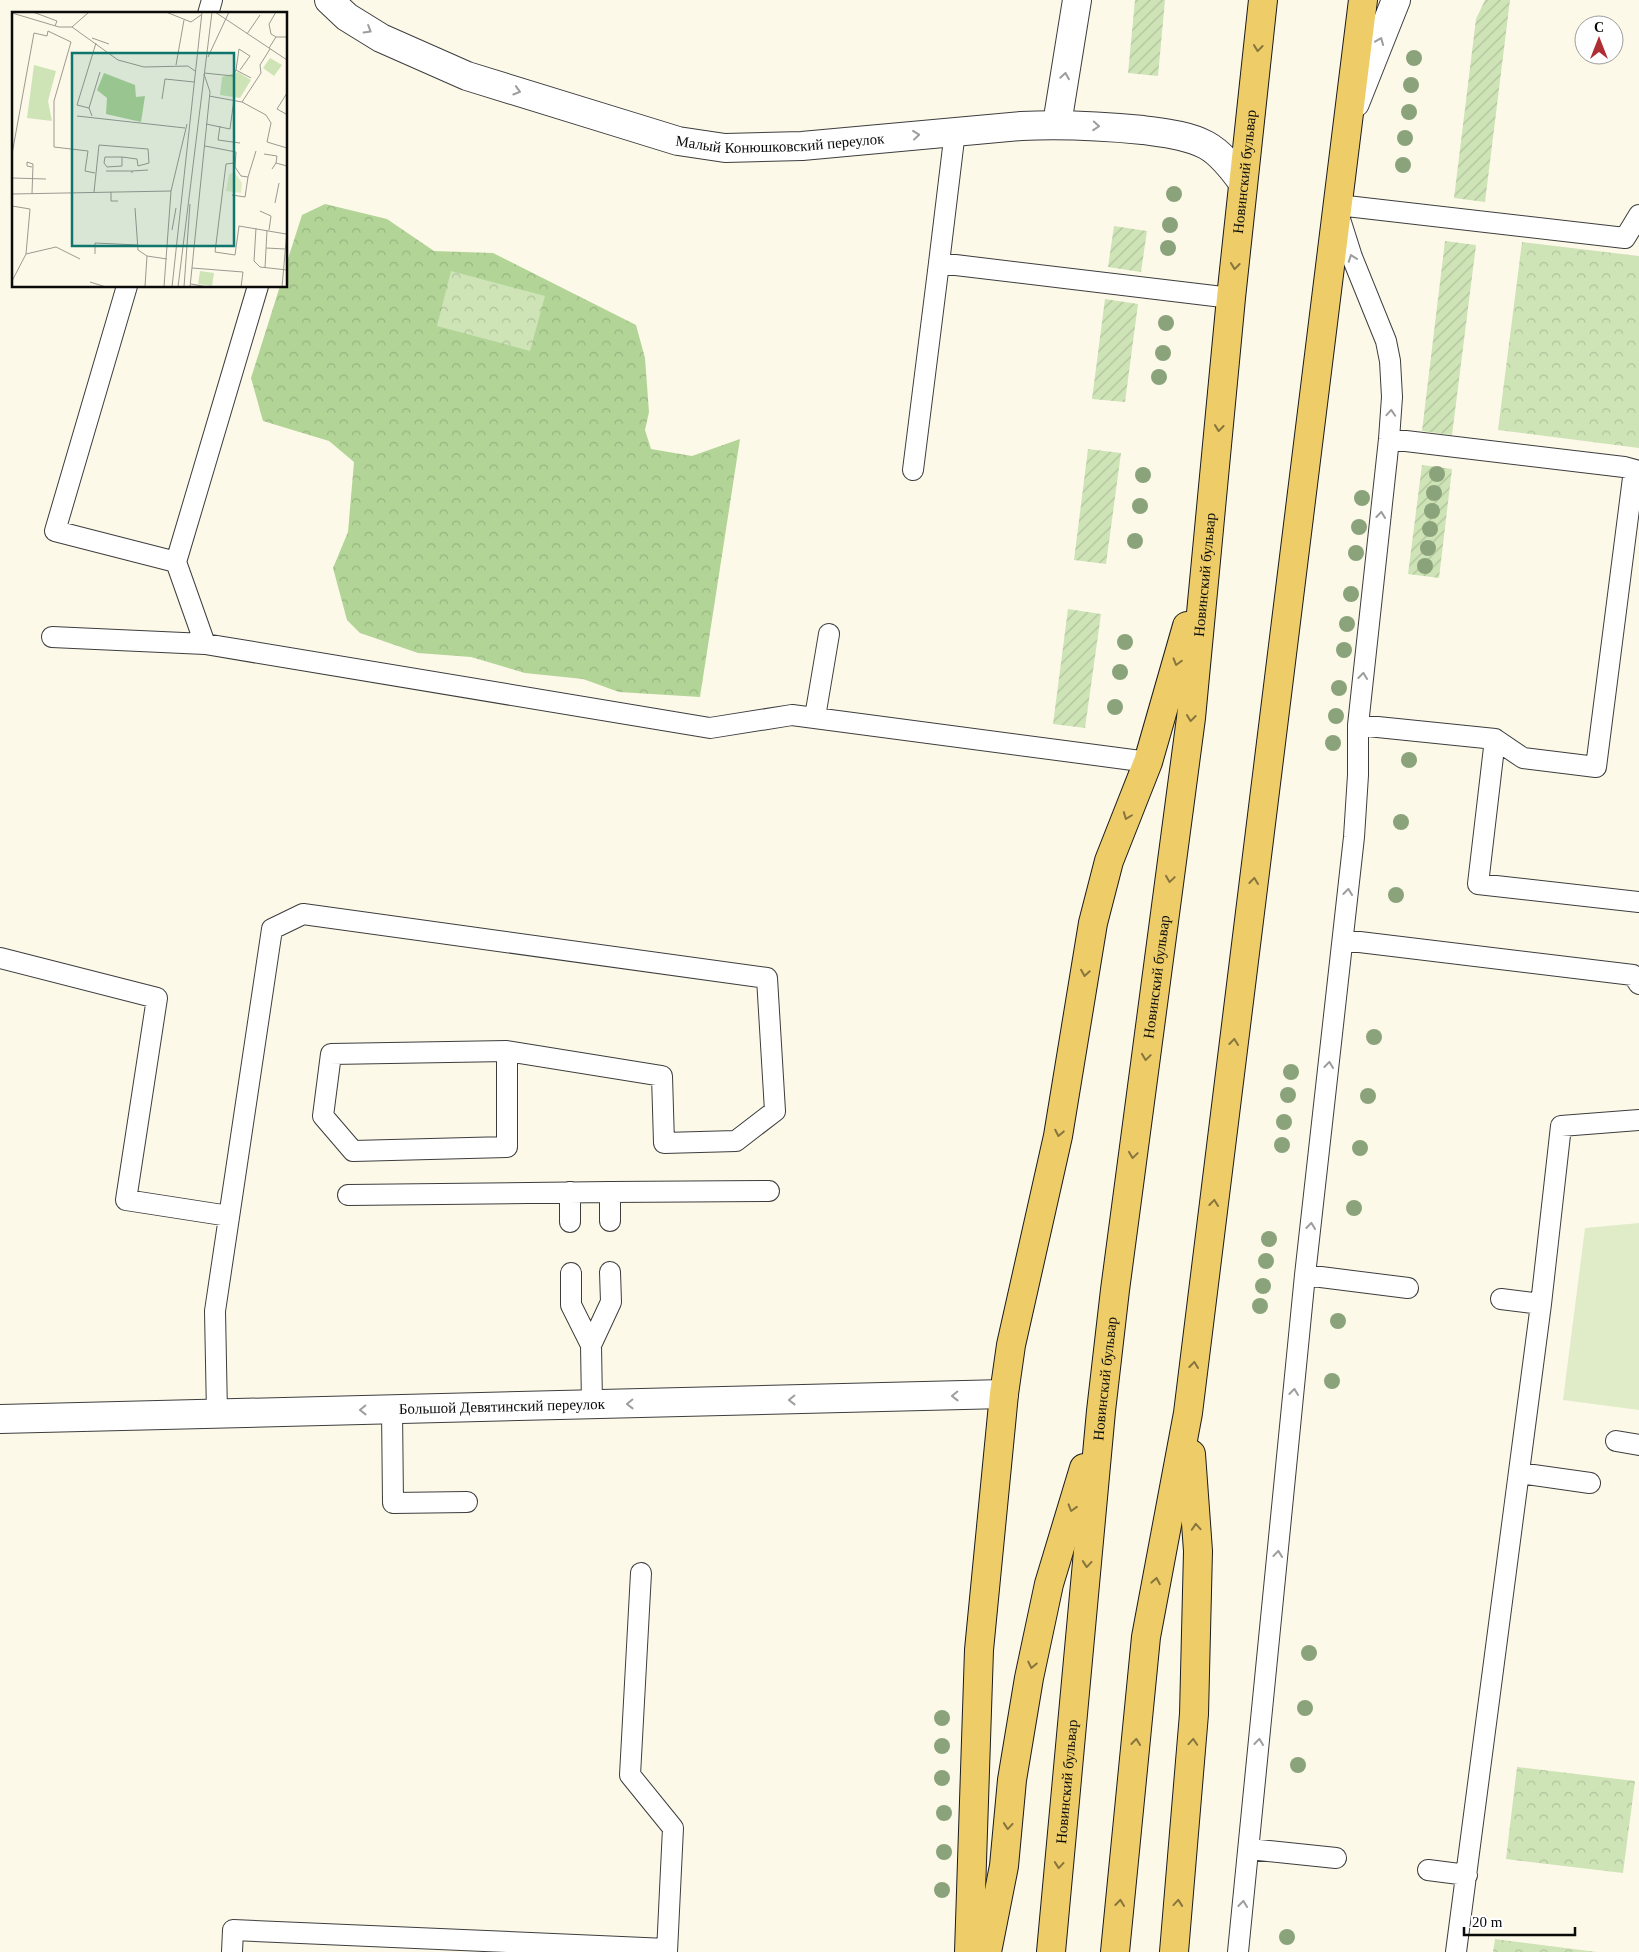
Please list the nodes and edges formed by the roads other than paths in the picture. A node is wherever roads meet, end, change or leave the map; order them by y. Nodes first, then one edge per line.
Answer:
1 (329, 0) edge
2 (1077, 0) edge
3 (1263, 0) edge
4 (1363, 0) edge
5 (1396, 0) edge
6 (1348, 118) junction
7 (1057, 124) junction
8 (955, 131) junction
9 (1243, 183) junction
10 (1338, 208) junction
11 (1639, 215) edge
12 (939, 263) junction
13 (126, 288) edge
14 (257, 288) edge
15 (1232, 298) junction
16 (1389, 439) junction
17 (914, 470) dead end
18 (1637, 471) edge
19 (176, 562) junction
20 (1205, 565) junction
21 (828, 634) dead end
22 (52, 637) dead end
23 (205, 644) junction
24 (815, 717) junction
25 (1358, 724) junction
26 (1495, 739) junction
27 (1148, 762) junction
28 (1639, 902) edge
29 (1343, 940) junction
30 (0, 958) edge
31 (1639, 984) edge
32 (507, 1051) junction
33 (1639, 1120) edge
34 (770, 1190) dead end
35 (570, 1192) junction
36 (610, 1192) junction
37 (348, 1195) dead end
38 (229, 1216) junction
39 (610, 1221) dead end
40 (570, 1222) dead end
41 (610, 1272) dead end
42 (571, 1273) dead end
43 (1305, 1275) junction
44 (1408, 1288) dead end
45 (1500, 1299) dead end
46 (1541, 1304) junction
47 (591, 1346) junction
48 (1004, 1394) junction
49 (592, 1404) junction
50 (392, 1409) junction
51 (1102, 1411) junction
52 (1188, 1413) junction
53 (217, 1414) junction
54 (0, 1419) edge
55 (1616, 1442) dead end
56 (1639, 1445) edge
57 (1519, 1473) junction
58 (1590, 1483) dead end
59 (467, 1502) dead end
60 (641, 1573) dead end
61 (1249, 1849) junction
62 (1336, 1858) dead end
63 (1428, 1870) dead end
64 (1467, 1875) junction
65 (667, 1950) edge
66 (232, 1952) edge
67 (969, 1952) edge
68 (987, 1952) edge
69 (1051, 1952) edge
70 (1115, 1952) edge
71 (1174, 1952) edge
72 (1238, 1952) edge
73 (1456, 1952) edge

1 -> 8 street, Малый Конюшковский переулок
7 -> 2 street
3 -> 9 main road, Новинский бульвар
4 - 6 main road
6 -> 5 street
6 - 10 main road
7 - 8 street, Малый Конюшковский переулок
7 -> 9 street, Малый Конюшковский переулок
8 - 12 lane
9 -> 15 main road, Новинский бульвар
10 - 11 lane
16 -> 10 lane
52 -> 10 main road
12 - 15 lane
12 - 17 lane
13 - 19 lane
14 - 19 lane
15 -> 20 main road, Новинский бульвар
16 - 18 lane
25 -> 16 lane
18 - 26 lane
19 - 23 lane
20 -> 27 main road
20 -> 51 main road, Новинский бульвар
21 - 24 lane
22 - 23 lane
23 - 24 lane
24 - 27 lane
25 - 26 lane
29 -> 25 lane
26 - 28 lane
27 -> 48 main road
29 - 31 lane
43 -> 29 lane
30 - 38 lane
32 - 32 lane
32 - 38 lane
33 - 46 lane
34 - 36 lane
35 - 36 lane
35 - 37 lane
35 - 40 lane
36 - 39 lane
38 - 53 lane
41 - 47 lane
42 - 47 lane
43 - 44 lane
61 -> 43 lane
45 - 46 lane
46 - 57 lane
47 - 49 lane
48 -> 49 street, Большой Девятинский переулок
48 - 67 main road
49 - 50 street, Большой Девятинский переулок
50 -> 53 street, Большой Девятинский переулок
50 - 59 lane
51 -> 68 main road
51 -> 69 main road, Новинский бульвар
70 -> 52 main road
71 -> 52 main road
53 - 54 street, Большой Девятинский переулок
55 - 56 lane
57 - 58 lane
57 - 64 lane
60 - 65 lane
61 - 62 lane
72 -> 61 lane
63 - 64 lane
64 - 73 lane
65 - 66 lane

